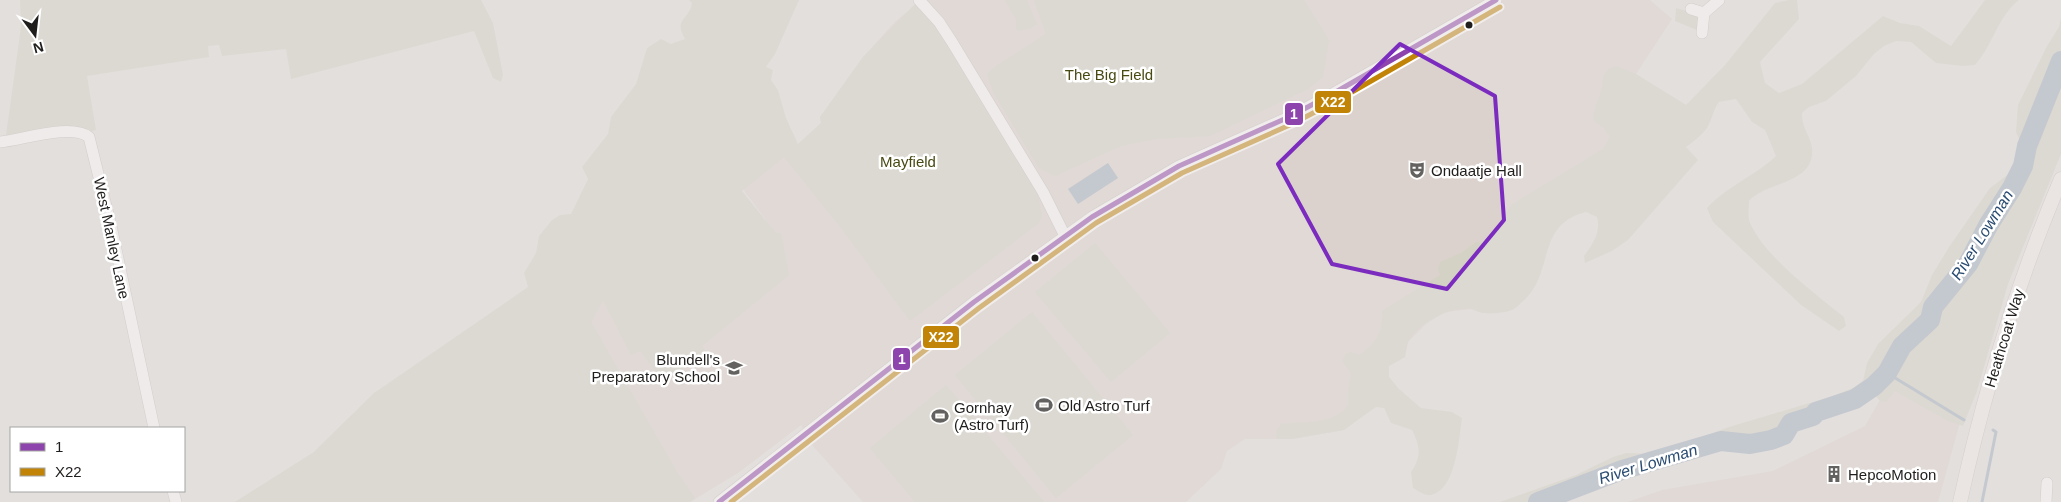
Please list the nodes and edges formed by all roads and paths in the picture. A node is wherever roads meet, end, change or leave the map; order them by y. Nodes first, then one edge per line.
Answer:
1 (919, 0) edge
2 (1496, 0) edge
3 (1719, 0) edge
4 (1691, 9) dead end
5 (1704, 13) junction
6 (1702, 33) dead end
7 (0, 142) edge
8 (2061, 179) edge
9 (1065, 236) junction
10 (154, 427) edge
11 (2047, 483) dead end
12 (719, 502) edge
13 (1960, 502) edge
14 (2046, 502) edge

1 - 9 street
2 - 9 street
3 - 5 street
4 - 5 street
5 - 6 street
7 - 10 street, West Manley Lane
8 - 13 main road, Heathcoat Way
9 - 12 street
11 - 14 street

